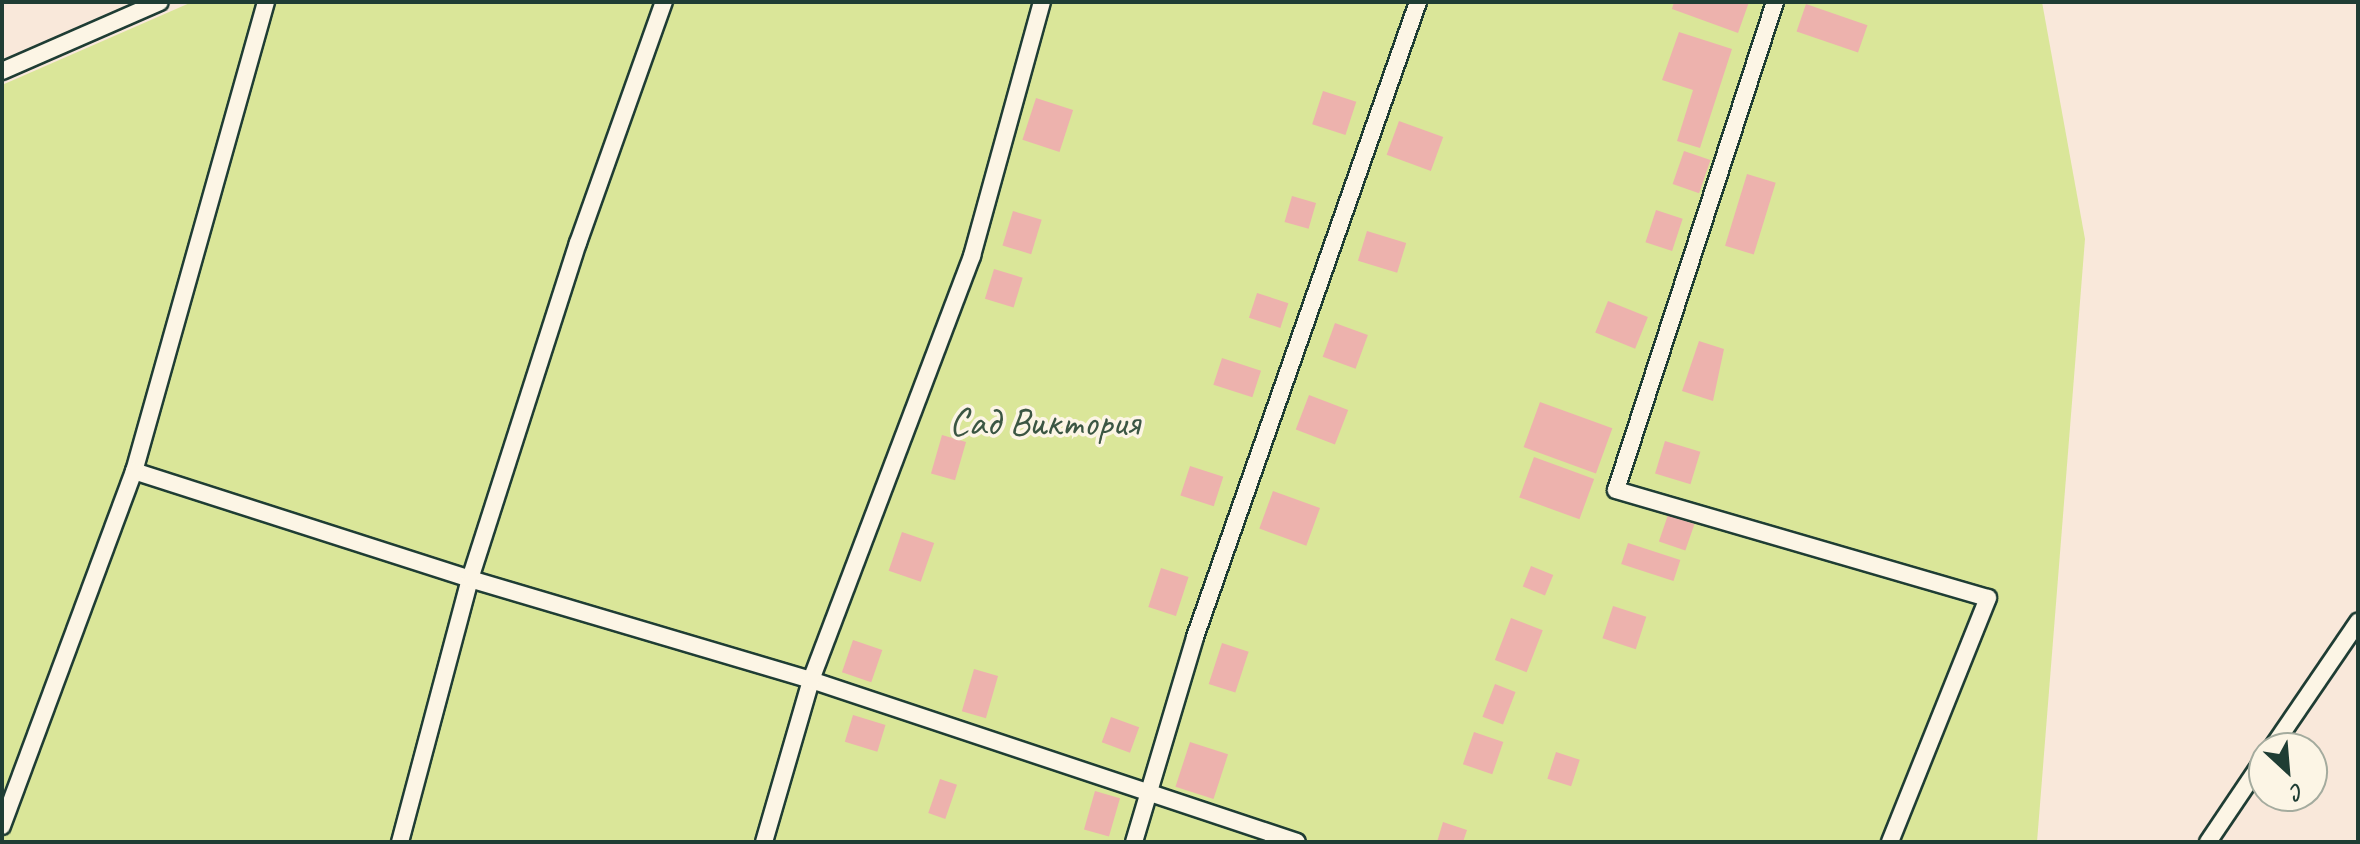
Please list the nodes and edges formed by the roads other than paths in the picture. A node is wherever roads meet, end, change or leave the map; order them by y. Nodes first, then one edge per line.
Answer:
1 (160, 2) edge
2 (266, 2) edge
3 (664, 2) edge
4 (1042, 2) edge
5 (1418, 2) edge
6 (1775, 2) edge
7 (2, 71) edge
8 (134, 471) junction
9 (470, 579) junction
10 (2358, 622) edge
11 (811, 680) junction
12 (2283, 732) edge
13 (2248, 783) edge
14 (1152, 791) junction
15 (2, 826) edge
16 (400, 842) edge
17 (764, 842) edge
18 (1134, 842) edge
19 (1297, 842) edge
20 (1890, 842) edge
21 (2208, 842) edge

1 - 7 lane
2 - 8 lane
3 - 9 lane
4 - 11 lane
5 - 14 lane
6 - 20 lane
8 - 9 lane
8 - 15 lane
9 - 11 lane
9 - 16 lane
10 - 12 lane
11 - 14 lane
11 - 17 lane
13 - 21 lane
14 - 18 lane
14 - 19 lane

